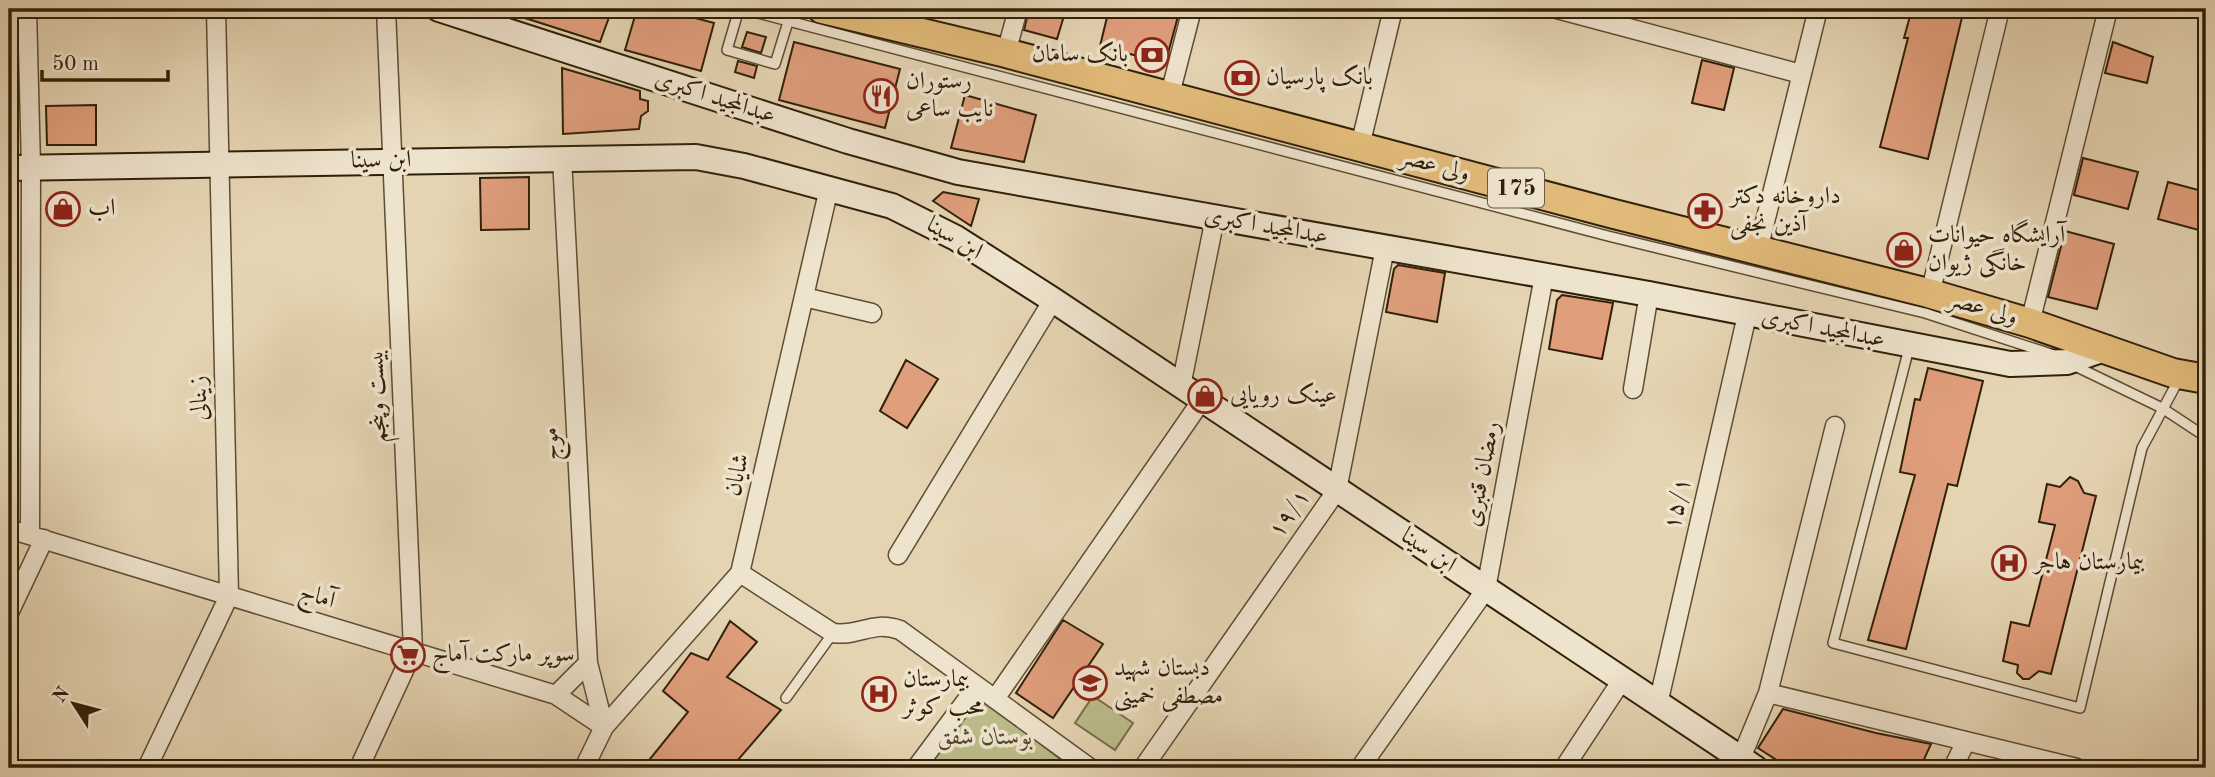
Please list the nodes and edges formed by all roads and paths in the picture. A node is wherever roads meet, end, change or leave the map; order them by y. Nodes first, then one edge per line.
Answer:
1 (27, 9) edge
2 (216, 9) edge
3 (387, 9) edge
4 (439, 9) edge
5 (741, 9) edge
6 (792, 9) edge
7 (1018, 9) edge
8 (1192, 9) edge
9 (1393, 9) edge
10 (1557, 9) edge
11 (1818, 9) edge
12 (2000, 9) edge
13 (2108, 9) edge
14 (833, 10) edge
15 (1607, 15) edge
16 (788, 22) junction
17 (1006, 53) junction
18 (1801, 74) junction
19 (1169, 98) junction
20 (1360, 146) junction
21 (562, 158) junction
22 (393, 161) junction
23 (218, 164) junction
24 (20, 168) edge
25 (829, 188) junction
26 (1215, 218) junction
27 (1385, 248) junction
28 (1758, 250) junction
29 (1544, 276) junction
30 (1649, 294) junction
31 (1930, 294) junction
32 (804, 297) junction
33 (1053, 300) junction
34 (872, 313) dead end
35 (1747, 314) junction
36 (2030, 323) junction
37 (1909, 346) junction
38 (2108, 348) junction
39 (2067, 362) junction
40 (2194, 377) edge
41 (1181, 386) junction
42 (1633, 389) dead end
43 (1202, 400) junction
44 (1835, 426) dead end
45 (2206, 437) edge
46 (1337, 490) junction
47 (9, 529) edge
48 (37, 537) junction
49 (898, 555) dead end
50 (740, 573) junction
51 (1486, 589) junction
52 (229, 596) junction
53 (9, 614) edge
54 (833, 633) junction
55 (413, 651) junction
56 (588, 663) junction
57 (1622, 680) junction
58 (977, 686) junction
59 (1768, 693) junction
60 (556, 695) junction
61 (786, 698) dead end
62 (995, 699) junction
63 (1658, 704) junction
64 (604, 727) junction
65 (1966, 741) junction
66 (1744, 765) edge
67 (147, 768) edge
68 (359, 768) edge
69 (584, 768) edge
70 (916, 768) edge
71 (1090, 768) edge
72 (1143, 768) edge
73 (1360, 768) edge
74 (1564, 768) edge
75 (1953, 768) edge
76 (2077, 768) edge

1 - 24 street
2 - 23 street, زینالی
3 - 22 street, بیست وپنجم
4 - 26 street, عبدالمجید اکبری
5 - 16 lane
5 - 16 lane
6 - 16 lane
7 - 17 street
8 - 19 street
9 - 20 street
10 - 15 street
11 - 18 street
12 - 31 street
13 - 36 street
14 - 17 main road, ولی عصر / 175
15 - 18 street
16 - 39 lane
17 - 19 main road, ولی عصر / 175
18 - 28 street
19 - 20 main road, ولی عصر / 175
20 - 28 main road, ولی عصر / 175
21 - 22 street, ابن سینا
21 - 25 street, ابن سینا
21 - 56 street, موج
22 - 23 street, ابن سینا
22 - 55 street, بیست وپنجم
23 - 24 street, ابن سینا
23 - 52 street, زینالی
24 - 48 street
25 - 32 street, شایان
25 - 33 street, ابن سینا
26 - 27 street, عبدالمجید اکبری
26 - 41 street
27 - 29 street, عبدالمجید اکبری
27 - 46 street, ۱۹/۱
28 - 31 main road, ولی عصر / 175
29 - 30 street, عبدالمجید اکبری
29 - 51 street, رمضان قنبری
30 - 35 street, عبدالمجید اکبری
30 - 42 street
31 - 36 main road, ولی عصر / 175
32 - 34 street
32 - 50 street, شایان
33 - 41 street, ابن سینا
33 - 49 street
35 - 37 street, عبدالمجید اکبری
35 - 63 street, ۱۵/۱
36 - 38 main road, ولی عصر / 175
37 - 39 street, عبدالمجید اکبری
37 - 40 lane
38 - 39 street, عبدالمجید اکبری
38 - 40 main road, ولی عصر / 175
39 - 45 lane
41 - 43 street, ابن سینا
43 - 46 street, ابن سینا
43 - 62 street
44 - 59 street
46 - 51 street, ابن سینا
46 - 72 street, ۱۹/۱
47 - 48 street, آماج
48 - 52 street, آماج
48 - 53 street
50 - 54 street
50 - 64 street, شایان
51 - 57 street, ابن سینا
51 - 73 street, رمضان قنبری
52 - 55 street, آماج
52 - 67 street, زینالی
54 - 58 street
54 - 61 lane
55 - 60 street, آماج
55 - 68 street, بیست وپنجم
56 - 60 street
56 - 64 street, موج
57 - 63 street, ابن سینا
57 - 74 street
58 - 62 street
58 - 70 street
59 - 65 street
59 - 66 street
60 - 64 street, آماج
62 - 71 street
63 - 66 street, ابن سینا
64 - 69 street, شایان
65 - 75 street
65 - 76 street

